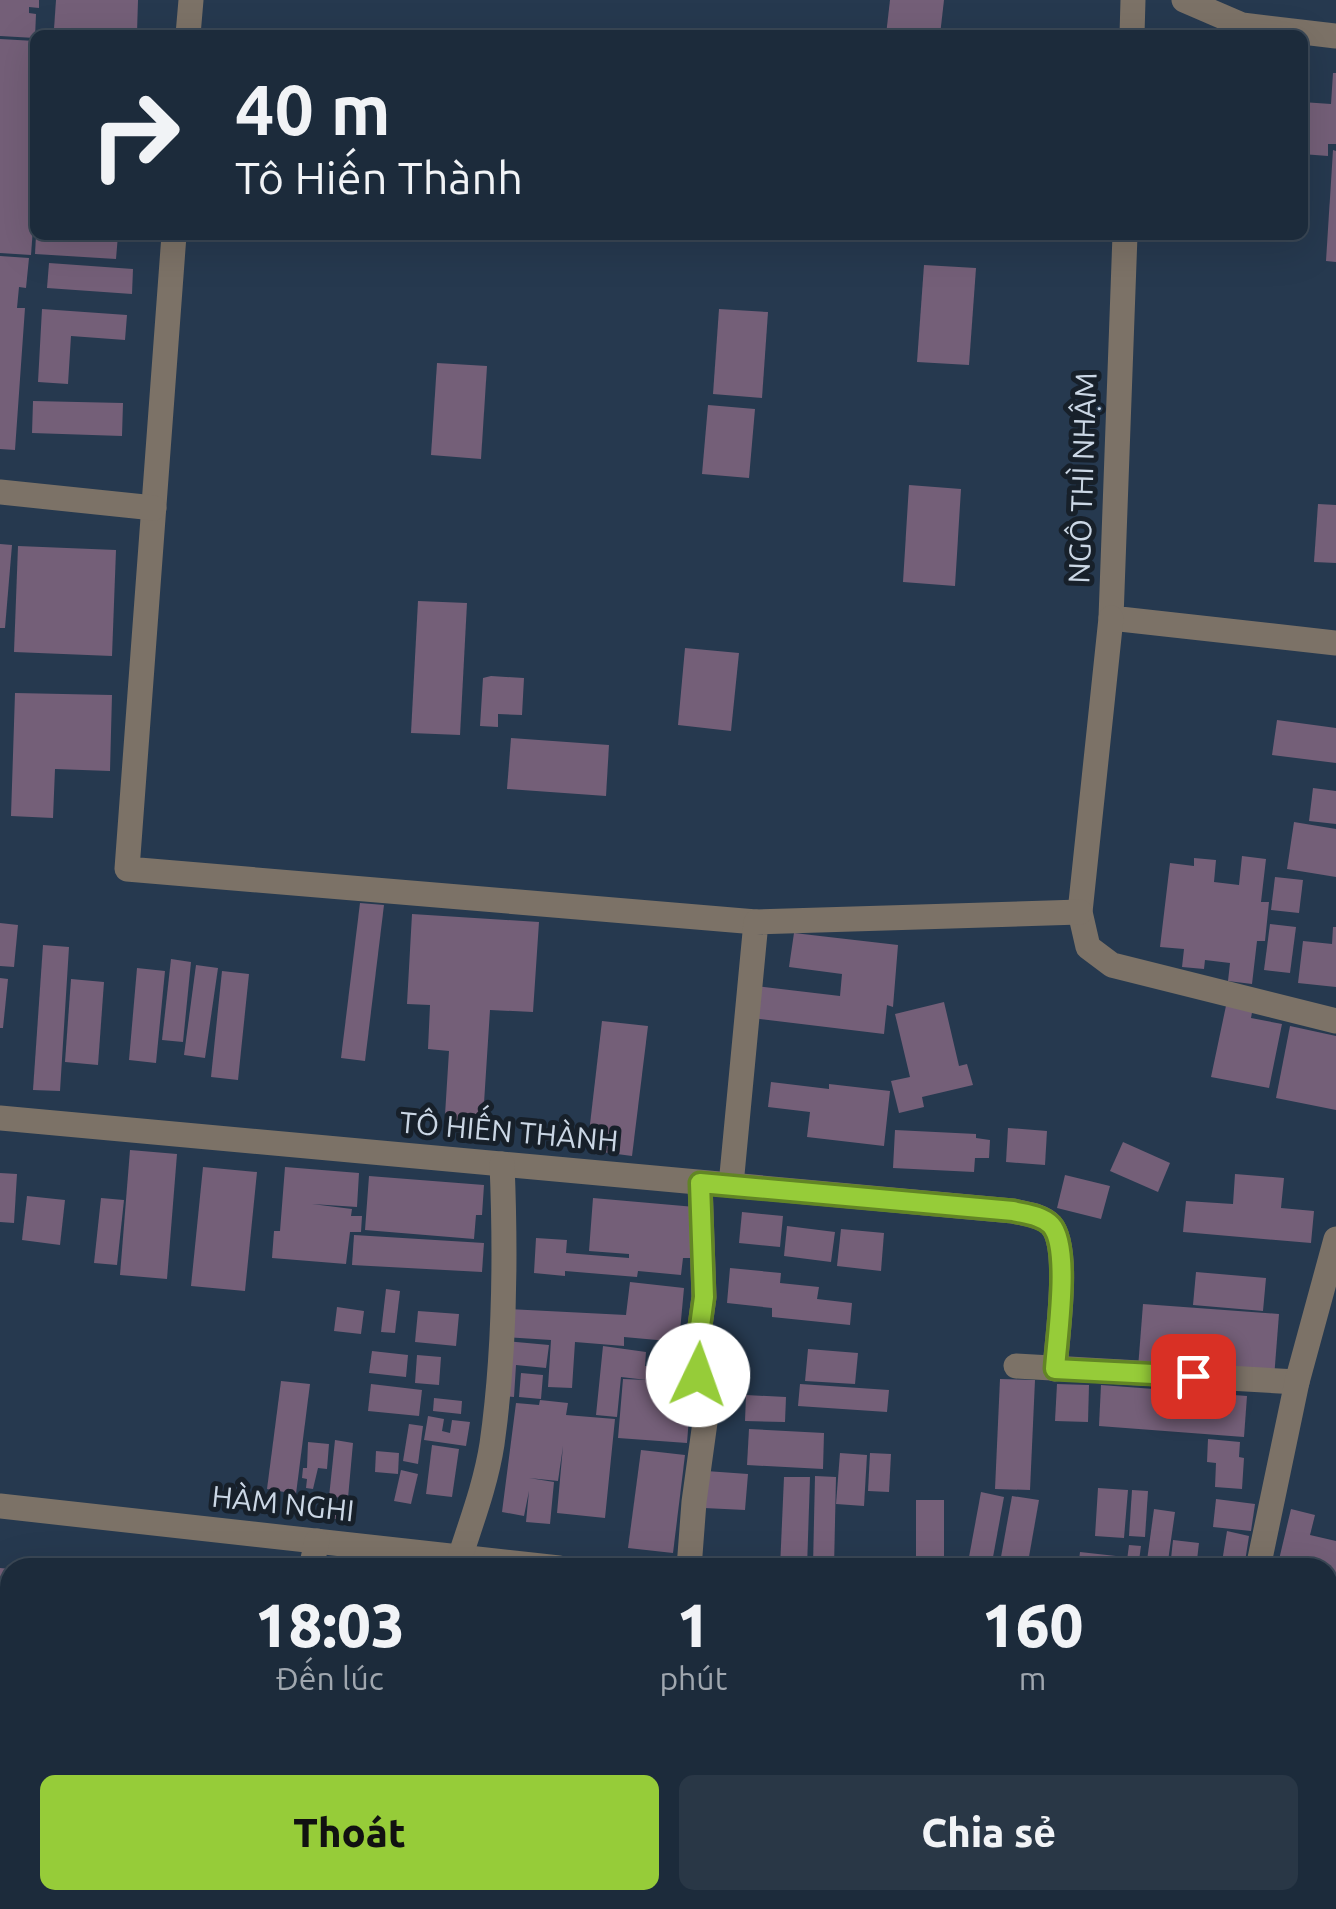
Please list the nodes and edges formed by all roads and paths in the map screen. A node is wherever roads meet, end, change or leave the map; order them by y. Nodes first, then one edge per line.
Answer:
1 (190, 0) edge
2 (1133, 0) edge
3 (1184, 0) edge
4 (188, 30) edge
5 (1132, 30) edge
6 (1285, 30) edge
7 (1308, 33) edge
8 (1336, 36) edge
9 (174, 240) edge
10 (1125, 240) edge
11 (0, 492) edge
12 (154, 508) junction
13 (1111, 618) junction
14 (1336, 643) edge
15 (1080, 912) junction
16 (756, 922) junction
17 (1336, 1021) edge
18 (0, 1118) edge
19 (502, 1164) junction
20 (700, 1183) junction
21 (731, 1185) junction
22 (1336, 1240) edge
23 (1016, 1366) dead end
24 (1055, 1369) junction
25 (1297, 1382) junction
26 (0, 1506) edge
27 (318, 1540) junction
28 (460, 1556) junction
29 (314, 1558) edge
30 (476, 1558) edge
31 (690, 1558) edge
32 (1260, 1558) edge

1 - 4 street
2 - 5 street
3 - 6 street
7 - 8 street
9 - 12 street
10 - 13 street, NGÔ THÌ NHẬM
11 - 12 street
12 - 16 street
13 - 14 street, NGÔ THÌ NHẬM
13 - 15 street
15 - 16 street
15 - 17 street
16 - 21 street
18 - 19 street, TÔ HIẾN THÀNH
19 - 20 street, TÔ HIẾN THÀNH
19 - 28 street
20 - 21 street, TÔ HIẾN THÀNH
20 - 31 street
21 - 24 street, TÔ HIẾN THÀNH
22 - 25 street
23 - 24 street
24 - 25 street
25 - 32 street
26 - 27 street, HÀM NGHI
27 - 28 street, HÀM NGHI
27 - 29 street
28 - 30 street, HÀM NGHI

